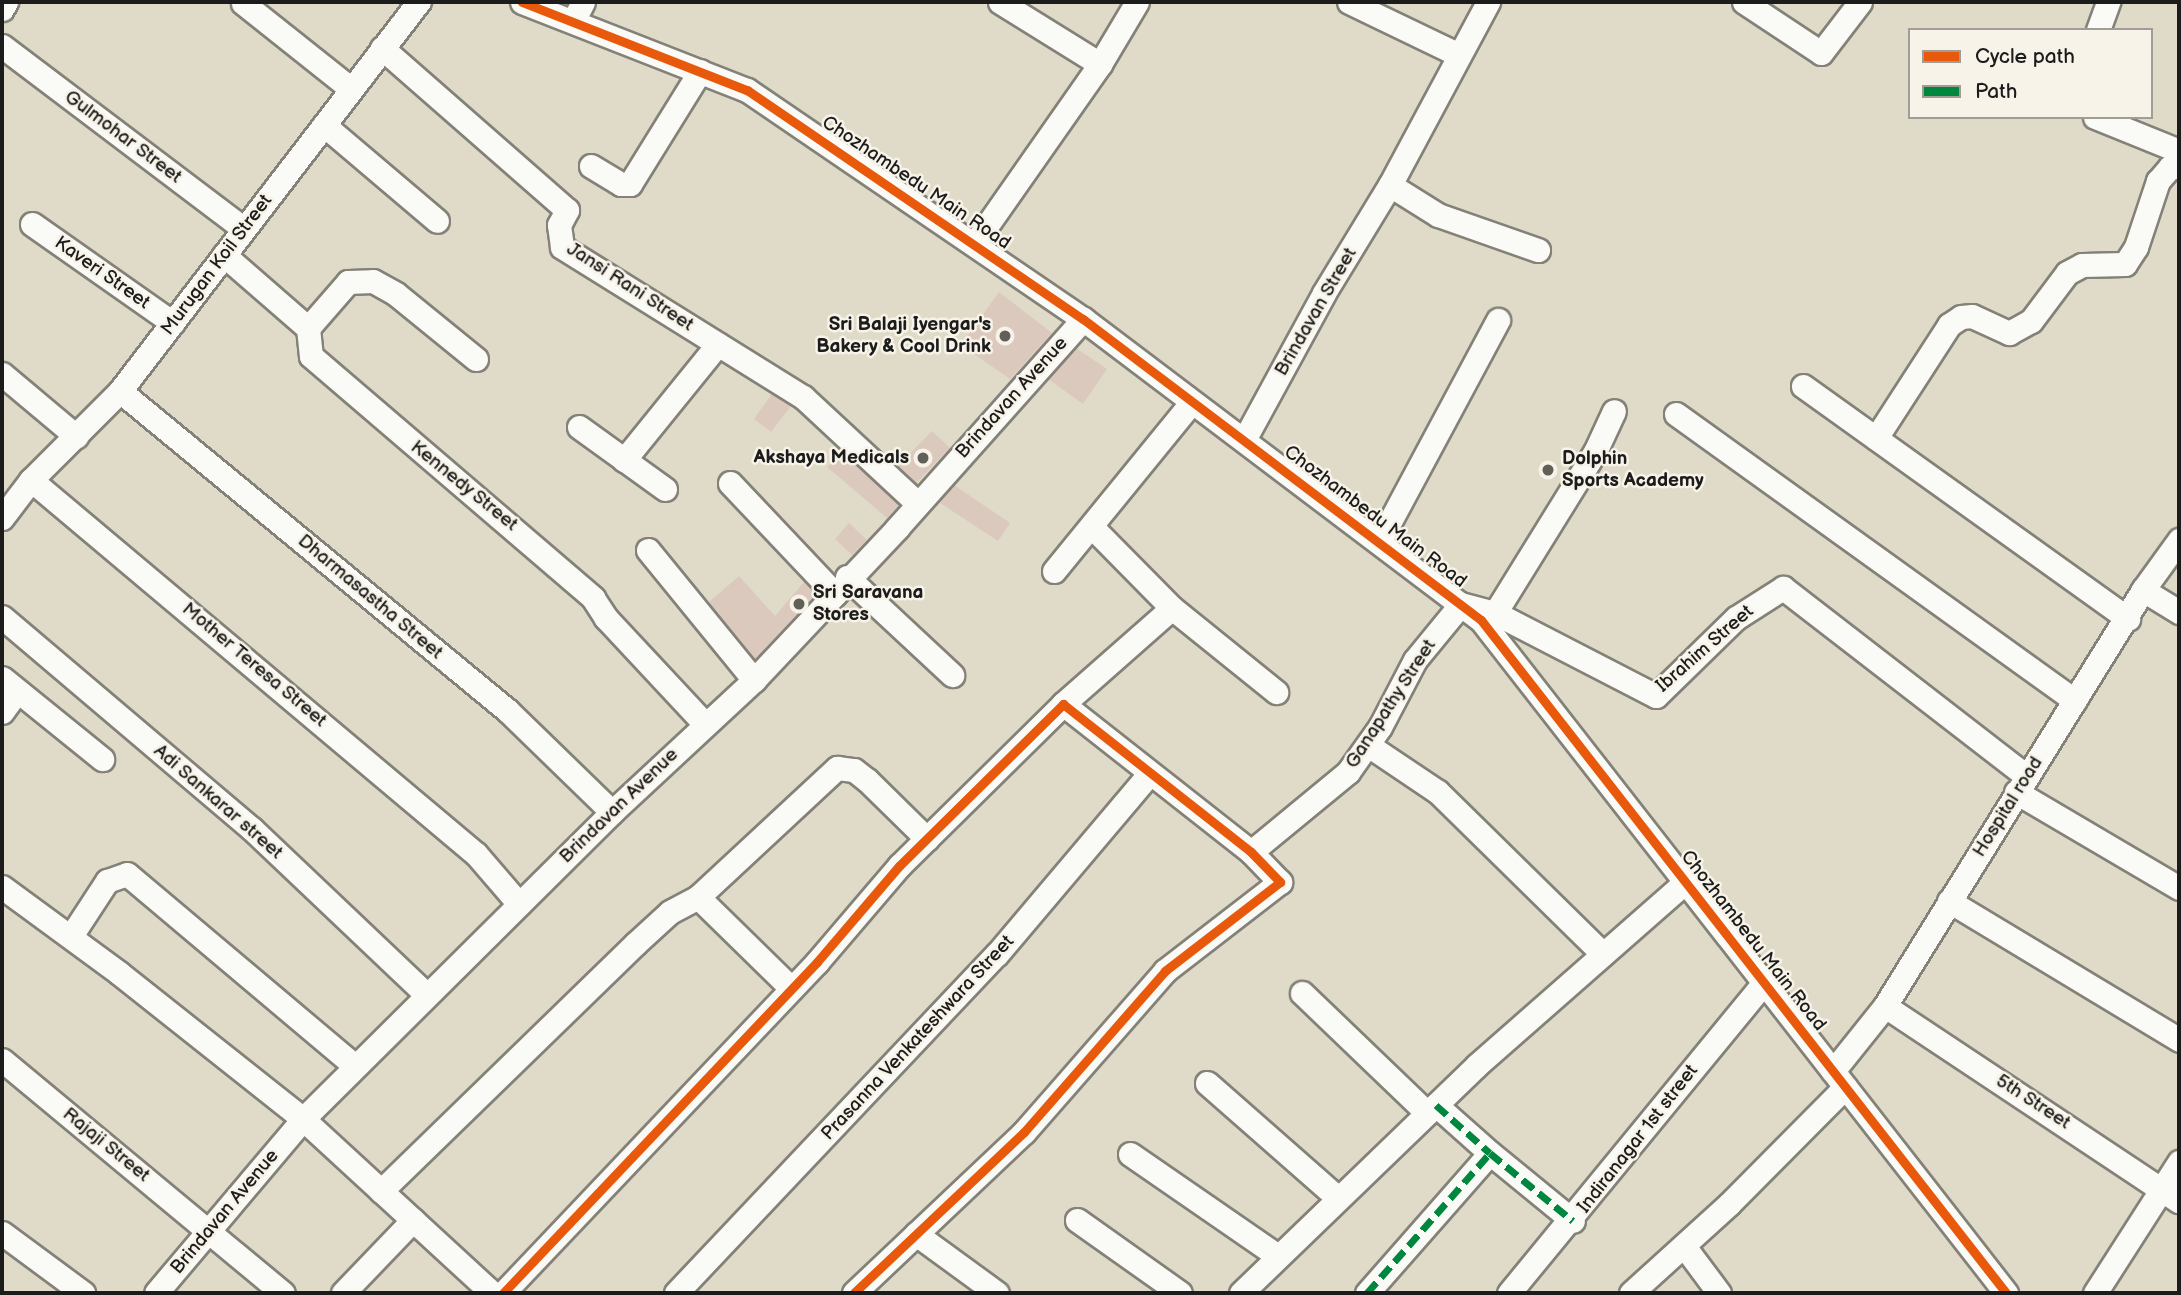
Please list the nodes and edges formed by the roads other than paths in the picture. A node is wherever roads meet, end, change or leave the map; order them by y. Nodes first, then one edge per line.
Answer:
1 (6, 2) edge
2 (419, 2) edge
3 (522, 2) edge
4 (1000, 2) edge
5 (1137, 2) edge
6 (1349, 2) edge
7 (1488, 2) edge
8 (1744, 2) edge
9 (1860, 2) edge
10 (2108, 2) edge
11 (243, 3) edge
12 (2, 9) edge
13 (578, 12) edge
14 (2099, 28) edge
15 (2, 46) edge
16 (382, 48) junction
17 (1459, 55) junction
18 (1100, 64) junction
19 (700, 71) junction
20 (351, 89) junction
21 (2100, 119) edge
22 (324, 125) junction
23 (2179, 151) edge
24 (592, 166) dead end
25 (2179, 167) edge
26 (1390, 186) junction
27 (437, 221) dead end
28 (32, 224) dead end
29 (244, 229) junction
30 (974, 244) junction
31 (1538, 250) dead end
32 (224, 255) junction
33 (1083, 319) junction
34 (1498, 320) dead end
35 (173, 323) junction
36 (309, 328) junction
37 (719, 344) junction
38 (476, 359) dead end
39 (2, 374) edge
40 (1803, 386) dead end
41 (120, 391) junction
42 (1192, 402) junction
43 (1614, 411) dead end
44 (1676, 414) dead end
45 (579, 427) dead end
46 (76, 436) junction
47 (1876, 438) junction
48 (1244, 440) junction
49 (624, 460) junction
50 (31, 480) junction
51 (730, 483) dead end
52 (665, 489) dead end
53 (917, 503) junction
54 (2, 519) edge
55 (1092, 527) junction
56 (2179, 540) edge
57 (1379, 542) junction
58 (648, 550) dead end
59 (1055, 571) dead end
60 (841, 586) junction
61 (2143, 590) junction
62 (1461, 604) junction
63 (1172, 608) junction
64 (2179, 612) edge
65 (1495, 613) junction
66 (2, 617) edge
67 (2128, 619) junction
68 (952, 675) dead end
69 (754, 680) junction
70 (10, 685) edge
71 (1276, 692) dead end
72 (2075, 701) junction
73 (1063, 704) junction
74 (2, 712) edge
75 (705, 724) junction
76 (1368, 745) junction
77 (102, 759) dead end
78 (1149, 774) junction
79 (2021, 784) junction
80 (612, 812) junction
81 (927, 839) junction
82 (1251, 852) junction
83 (1685, 882) junction
84 (2, 887) edge
85 (2179, 888) edge
86 (698, 897) junction
87 (1949, 901) junction
88 (519, 904) junction
89 (71, 936) junction
90 (1604, 954) junction
91 (1764, 983) junction
92 (792, 988) junction
93 (1302, 993) dead end
94 (427, 995) junction
95 (1885, 1006) junction
96 (2179, 1040) edge
97 (2, 1059) edge
98 (355, 1066) junction
99 (1839, 1079) junction
100 (1207, 1083) dead end
101 (1432, 1109) junction
102 (303, 1119) junction
103 (1490, 1153) junction
104 (1130, 1154) dead end
105 (2179, 1162) edge
106 (382, 1191) junction
107 (2171, 1194) edge
108 (1338, 1198) junction
109 (413, 1220) junction
110 (1077, 1220) dead end
111 (1573, 1221) junction
112 (210, 1231) junction
113 (2, 1233) edge
114 (916, 1234) junction
115 (1684, 1246) junction
116 (1278, 1256) junction
117 (83, 1293) edge
118 (156, 1293) edge
119 (283, 1293) edge
120 (343, 1293) edge
121 (492, 1293) edge
122 (503, 1293) edge
123 (676, 1293) edge
124 (854, 1293) edge
125 (998, 1293) edge
126 (1180, 1293) edge
127 (1241, 1293) edge
128 (1367, 1293) edge
129 (1509, 1293) edge
130 (1631, 1293) edge
131 (1719, 1293) edge
132 (2006, 1293) edge
133 (2095, 1293) edge

1 - 12 street
2 - 16 street, Murugan Koil Street
3 - 13 street, Chozhambedu Main Road
4 - 18 street
5 - 18 street
6 - 17 street
7 - 17 street, Brindavan Street
8 - 9 street
10 - 14 street
11 - 20 street
13 - 19 street, Chozhambedu Main Road
15 - 29 street, Gulmohar Street
16 - 20 street, Murugan Koil Street
16 - 37 street, Jansi Rani Street
17 - 26 street, Brindavan Street
18 - 30 street
19 - 24 street
19 - 30 street, Chozhambedu Main Road
20 - 22 street, Murugan Koil Street
21 - 23 street
22 - 27 street
22 - 29 street, Murugan Koil Street
25 - 47 street
26 - 31 street
26 - 48 street, Brindavan Street
28 - 35 street, Kaveri Street
29 - 32 street, Murugan Koil Street
30 - 33 street, Chozhambedu Main Road
32 - 35 street, Murugan Koil Street
32 - 36 street
33 - 42 street, Chozhambedu Main Road
33 - 53 street, Brindavan Avenue
34 - 57 street
35 - 41 street, Murugan Koil Street
36 - 38 street
36 - 75 street, Kennedy Street
37 - 49 street
37 - 53 street, Jansi Rani Street
39 - 46 street
40 - 47 street
41 - 46 street, Murugan Koil Street
41 - 80 street, Dharmasastha Street
42 - 48 street, Chozhambedu Main Road
42 - 55 street
43 - 65 street
44 - 72 street
45 - 49 street
46 - 50 street, Murugan Koil Street
47 - 67 street
48 - 57 street, Chozhambedu Main Road
49 - 52 street
50 - 54 street, Murugan Koil Street
50 - 88 street, Mother Teresa Street
51 - 60 street
53 - 60 street, Brindavan Avenue
55 - 59 street
55 - 63 street
56 - 61 street, Hospital road
57 - 62 street, Chozhambedu Main Road
58 - 69 street
60 - 68 street
60 - 69 street, Brindavan Avenue
61 - 64 street
61 - 67 street, Hospital road
62 - 65 street, Ibrahim Street
62 - 76 street, Ganapathy Street
62 - 83 street, Chozhambedu Main Road
63 - 71 street
63 - 73 street
65 - 79 street, Ibrahim Street
66 - 94 street, Adi Sankarar street
67 - 72 street, Hospital road
69 - 75 street, Brindavan Avenue
70 - 74 street
70 - 77 street
72 - 79 street, Hospital road
73 - 78 street
73 - 81 street
75 - 80 street, Brindavan Avenue
76 - 82 street, Ganapathy Street
76 - 90 street
78 - 82 street
78 - 123 street, Prasanna Venkateshwara Street
79 - 85 street
79 - 87 street, Hospital road
80 - 88 street, Brindavan Avenue
81 - 86 street
81 - 92 street
82 - 114 street
83 - 90 street
83 - 91 street, Chozhambedu Main Road
84 - 89 street
86 - 92 street
86 - 106 street
87 - 95 street, Hospital road
87 - 96 street
88 - 94 street, Brindavan Avenue
89 - 98 street
89 - 102 street
90 - 101 street
91 - 99 street, Chozhambedu Main Road
91 - 111 street, Indiranagar 1st street
92 - 122 street
93 - 101 street
94 - 98 street, Brindavan Avenue
95 - 99 street, Hospital road
95 - 107 street, 5th Street
97 - 112 street, Rajaji Street
98 - 102 street, Brindavan Avenue
99 - 115 street, Hospital road
99 - 132 street, Chozhambedu Main Road
100 - 108 street
101 - 103 street
101 - 108 street
102 - 106 street
102 - 112 street, Brindavan Avenue
103 - 111 street
103 - 128 street
104 - 116 street
105 - 107 street
106 - 109 street
107 - 133 street
108 - 116 street
109 - 120 street
109 - 121 street
110 - 126 street
111 - 129 street, Indiranagar 1st street
112 - 118 street, Brindavan Avenue
112 - 119 street, Rajaji Street
113 - 117 street
114 - 124 street
114 - 125 street
115 - 130 street, Hospital road
115 - 131 street
116 - 127 street

